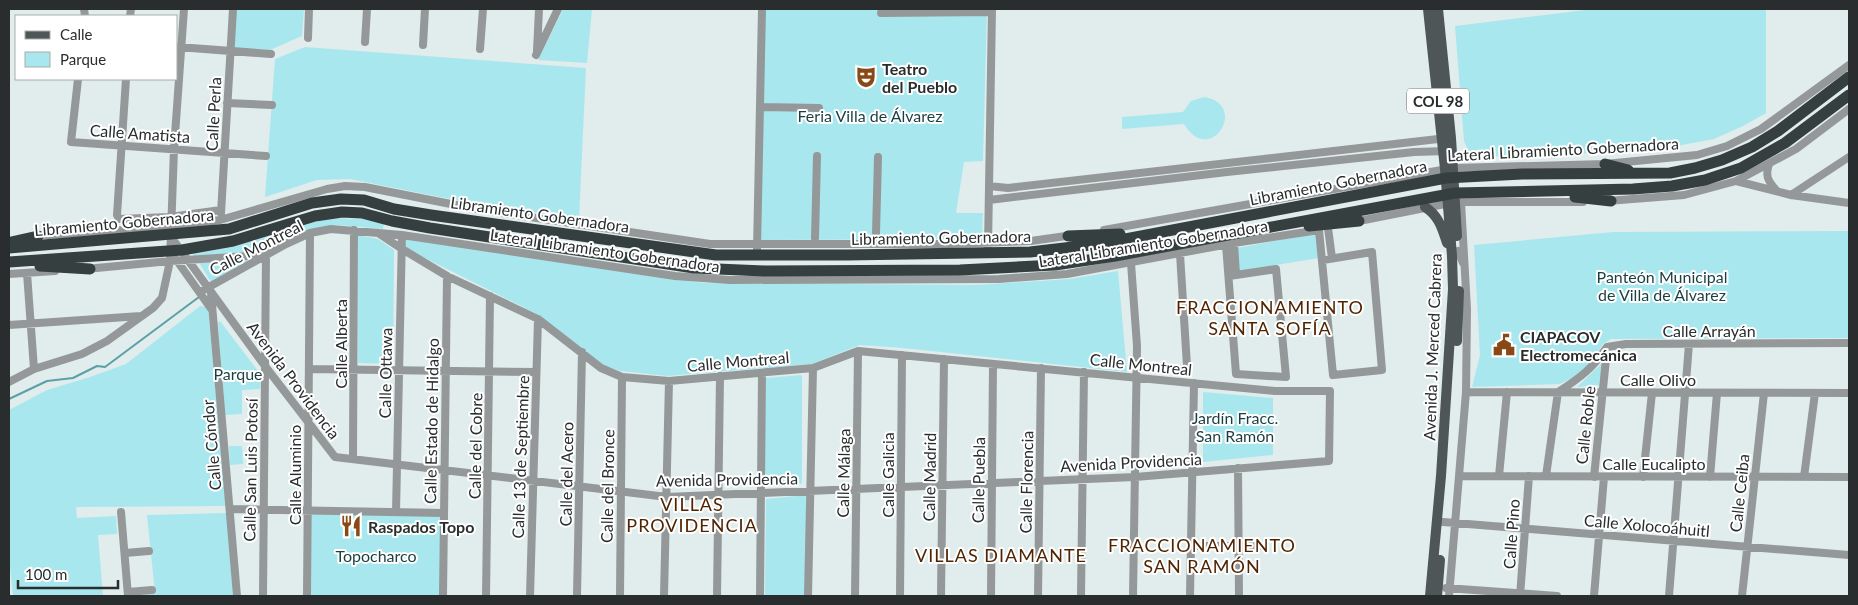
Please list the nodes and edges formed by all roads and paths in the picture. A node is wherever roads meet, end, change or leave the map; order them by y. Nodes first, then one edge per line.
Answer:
1 (184, 9) edge
2 (233, 9) edge
3 (309, 9) edge
4 (367, 9) edge
5 (425, 9) edge
6 (483, 9) edge
7 (539, 9) edge
8 (558, 9) edge
9 (762, 9) edge
10 (1428, 9) edge
11 (1438, 9) edge
12 (992, 10) edge
13 (881, 13) dead end
14 (308, 38) dead end
15 (365, 42) dead end
16 (423, 45) dead end
17 (179, 47) edge
18 (480, 49) dead end
19 (230, 51) junction
20 (271, 54) dead end
21 (1849, 65) edge
22 (178, 68) edge
23 (1849, 77) edge
24 (78, 80) edge
25 (126, 80) edge
26 (177, 80) edge
27 (1849, 95) edge
28 (227, 103) junction
29 (272, 105) dead end
30 (760, 107) junction
31 (819, 108) dead end
32 (1849, 109) edge
33 (1818, 126) junction
34 (1447, 138) junction
35 (121, 146) junction
36 (174, 150) junction
37 (1448, 151) junction
38 (224, 153) junction
39 (266, 156) dead end
40 (817, 156) dead end
41 (1849, 157) edge
42 (878, 158) dead end
43 (1226, 163) junction
44 (1605, 164) junction
45 (1768, 164) junction
46 (1227, 172) junction
47 (1449, 173) junction
48 (1645, 174) junction
49 (1126, 175) junction
50 (1736, 181) junction
51 (1126, 184) junction
52 (989, 186) junction
53 (1776, 190) junction
54 (1528, 192) junction
55 (1791, 195) junction
56 (1453, 199) junction
57 (989, 200) junction
58 (1611, 201) junction
59 (1849, 203) edge
60 (1424, 207) junction
61 (221, 210) junction
62 (170, 217) junction
63 (220, 220) junction
64 (1358, 221) junction
65 (1280, 225) junction
66 (1462, 226) junction
67 (1328, 228) junction
68 (354, 230) junction
69 (1319, 230) junction
70 (169, 231) junction
71 (310, 233) junction
72 (378, 233) junction
73 (876, 233) dead end
74 (402, 234) junction
75 (1146, 234) junction
76 (38, 236) junction
77 (1068, 236) junction
78 (9, 237) edge
79 (815, 238) dead end
80 (9, 243) edge
81 (1230, 244) junction
82 (9, 248) edge
83 (988, 248) junction
84 (402, 249) junction
85 (1456, 249) junction
86 (757, 250) junction
87 (1180, 254) junction
88 (266, 255) junction
89 (174, 256) junction
90 (1332, 258) junction
91 (189, 260) junction
92 (1323, 260) junction
93 (1131, 262) junction
94 (9, 264) edge
95 (90, 269) junction
96 (883, 270) junction
97 (1465, 270) junction
98 (27, 273) junction
99 (9, 274) edge
100 (447, 276) junction
101 (1232, 276) junction
102 (859, 280) junction
103 (209, 289) junction
104 (200, 292) junction
105 (490, 296) junction
106 (212, 310) junction
107 (227, 314) junction
108 (142, 316) junction
109 (538, 318) junction
110 (30, 323) junction
111 (9, 325) edge
112 (1849, 343) edge
113 (1689, 344) junction
114 (1607, 347) junction
115 (858, 351) junction
116 (582, 352) junction
117 (902, 355) junction
118 (944, 359) junction
119 (993, 364) junction
120 (265, 366) junction
121 (1187, 366) dead end
122 (813, 368) junction
123 (1041, 368) junction
124 (34, 369) junction
125 (309, 369) junction
126 (353, 369) junction
127 (399, 370) junction
128 (446, 371) junction
129 (489, 371) junction
130 (536, 372) junction
131 (1084, 372) junction
132 (762, 374) junction
133 (622, 376) junction
134 (720, 376) junction
135 (1137, 378) junction
136 (669, 381) junction
137 (9, 382) edge
138 (1194, 383) junction
139 (1466, 392) junction
140 (1507, 392) junction
141 (1558, 392) junction
142 (1602, 392) junction
143 (1652, 393) junction
144 (1685, 393) junction
145 (1717, 393) junction
146 (1764, 393) junction
147 (1815, 393) junction
148 (1849, 394) edge
149 (308, 422) junction
150 (353, 459) junction
151 (1329, 461) joint
152 (397, 464) junction
153 (1238, 468) junction
154 (444, 470) junction
155 (1192, 472) junction
156 (488, 475) junction
157 (1459, 476) junction
158 (1499, 476) junction
159 (1529, 476) junction
160 (1546, 476) junction
161 (1135, 477) junction
162 (1594, 477) junction
163 (1604, 477) junction
164 (1643, 477) junction
165 (1677, 477) junction
166 (1710, 477) junction
167 (1754, 477) junction
168 (1804, 477) junction
169 (1849, 477) edge
170 (1083, 479) junction
171 (533, 481) junction
172 (1039, 481) junction
173 (992, 483) junction
174 (943, 485) junction
175 (579, 486) junction
176 (901, 487) junction
177 (856, 489) junction
178 (621, 491) junction
179 (809, 491) junction
180 (761, 493) junction
181 (718, 495) junction
182 (667, 497) junction
183 (230, 509) junction
184 (264, 510) junction
185 (308, 510) junction
186 (121, 512) dead end
187 (396, 512) junction
188 (444, 513) junction
189 (1443, 522) junction
190 (1455, 523) junction
191 (1525, 529) junction
192 (1599, 535) junction
193 (1673, 541) junction
194 (1191, 546) junction
195 (1238, 546) junction
196 (1259, 546) dead end
197 (1747, 547) junction
198 (148, 551) dead end
199 (125, 553) junction
200 (1849, 555) edge
201 (152, 590) dead end
202 (1434, 592) edge
203 (1449, 592) edge
204 (128, 594) edge
205 (1520, 595) edge
206 (237, 596) edge
207 (263, 596) edge
208 (307, 596) edge
209 (443, 596) edge
210 (486, 596) edge
211 (530, 596) edge
212 (577, 596) edge
213 (620, 596) edge
214 (664, 596) edge
215 (717, 596) edge
216 (760, 596) edge
217 (808, 596) edge
218 (855, 596) edge
219 (900, 596) edge
220 (941, 596) edge
221 (991, 596) edge
222 (1038, 596) edge
223 (1081, 596) edge
224 (1132, 596) edge
225 (1190, 596) edge
226 (1239, 596) edge
227 (1557, 596) edge
228 (1594, 596) edge
229 (1669, 596) edge
230 (1742, 596) edge

1 - 17 street
2 - 19 street, Calle Perla
3 - 14 street
4 - 15 street
5 - 16 street
6 - 18 street
7 - 8 street
9 - 30 street
10 - 34 main road, COL 98
11 - 34 main road, COL 98
12 - 13 street
12 - 52 street
17 - 19 street
17 - 22 street
19 - 20 street
19 - 28 street, Calle Perla
21 - 44 street, Lateral Libramiento Gobernadora
23 - 48 highway, Libramiento Gobernadora
24 - 35 street, Calle Amatista
25 - 35 street
26 - 36 street
27 - 33 highway, Libramiento Gobernadora
28 - 29 street
28 - 38 street, Calle Perla
30 - 31 street
30 - 86 street
32 - 33 street, Lateral Libramiento Gobernadora
33 - 45 street, Lateral Libramiento Gobernadora
33 - 54 highway, Libramiento Gobernadora
34 - 37 main road, COL 98
34 - 43 street
35 - 36 street, Calle Amatista
35 - 62 street
36 - 38 street, Calle Amatista
36 - 62 street
37 - 46 street
37 - 47 main road, COL 98
38 - 39 street, Calle Amatista
38 - 61 street, Calle Perla
40 - 79 street
41 - 55 street
42 - 73 street
43 - 46 street
43 - 49 street
44 - 47 street, Lateral Libramiento Gobernadora
44 - 48 highway
45 - 50 street, Lateral Libramiento Gobernadora
45 - 53 street
46 - 51 street
47 - 48 highway, Libramiento Gobernadora
47 - 56 main road, COL 98
47 - 75 highway, Libramiento Gobernadora
47 - 77 street, Lateral Libramiento Gobernadora
49 - 51 street
49 - 52 street
50 - 53 street
50 - 58 street, Lateral Libramiento Gobernadora
51 - 57 street
52 - 57 street
53 - 55 street
54 - 56 highway, Libramiento Gobernadora
54 - 58 highway
55 - 59 street
56 - 58 street, Lateral Libramiento Gobernadora
56 - 60 street, Lateral Libramiento Gobernadora
56 - 65 highway, Libramiento Gobernadora
56 - 66 street
56 - 85 main road, Avenida J. Merced Cabrera
56 - 85 main road, Avenida J. Merced Cabrera
57 - 83 street
60 - 64 street, Lateral Libramiento Gobernadora
60 - 85 main road
61 - 62 street
61 - 63 street, Calle Perla
62 - 70 street
63 - 70 street, Lateral Libramiento Gobernadora
63 - 86 street, Lateral Libramiento Gobernadora
64 - 65 highway
64 - 67 street, Lateral Libramiento Gobernadora
65 - 96 highway, Libramiento Gobernadora
66 - 85 street
66 - 97 street
67 - 69 street, Lateral Libramiento Gobernadora
67 - 90 street
68 - 71 street, Calle Montreal
68 - 72 street, Calle Montreal
68 - 126 street, Calle Alberta
69 - 81 street, Lateral Libramiento Gobernadora
69 - 92 street
70 - 76 street, Lateral Libramiento Gobernadora
70 - 82 highway, Libramiento Gobernadora
70 - 86 highway, Libramiento Gobernadora
70 - 89 street, Avenida Providencia
70 - 89 street
71 - 88 street, Calle Montreal
71 - 125 street, Calle Aluminio
72 - 74 street, Lateral Libramiento Gobernadora
72 - 84 street, Calle Montreal
74 - 84 street, Calle Ottawa
74 - 102 street, Lateral Libramiento Gobernadora
75 - 77 highway
75 - 83 highway, Libramiento Gobernadora
76 - 78 street, Lateral Libramiento Gobernadora
76 - 80 highway
77 - 83 street, Lateral Libramiento Gobernadora
81 - 87 street, Lateral Libramiento Gobernadora
81 - 101 street
83 - 86 highway, Libramiento Gobernadora
84 - 100 street, Calle Montreal
84 - 127 street, Calle Ottawa
85 - 97 street
85 - 189 main road, Avenida J. Merced Cabrera
85 - 202 main road, Avenida J. Merced Cabrera
87 - 93 street, Lateral Libramiento Gobernadora
87 - 121 street
88 - 91 street
88 - 103 street, Calle Montreal
88 - 120 street, Calle San Luis Potosí
89 - 91 street, Avenida Providencia
89 - 94 highway, Libramiento Gobernadora
89 - 95 street
89 - 96 highway, Libramiento Gobernadora
89 - 104 street, Avenida Providencia
89 - 108 street
90 - 92 street
90 - 92 street
91 - 103 street, Avenida Providencia
93 - 102 street, Lateral Libramiento Gobernadora
93 - 135 street
94 - 95 highway
95 - 98 street
96 - 102 highway
97 - 139 street
98 - 99 street
98 - 110 street
100 - 105 street, Calle Montreal
100 - 128 street, Calle Estado de Hidalgo
101 - 101 street
103 - 104 street, Calle Montreal
103 - 106 street, Calle Cóndor
103 - 107 street, Avenida Providencia
104 - 106 street, Avenida Providencia
105 - 109 street, Calle Montreal
105 - 129 street, Calle del Cobre
106 - 107 street, Avenida Providencia
106 - 183 street, Calle Cóndor
107 - 120 street, Avenida Providencia
108 - 110 street
108 - 124 street
109 - 116 street, Calle Montreal
109 - 130 street, Calle 13 de Septiembre
110 - 111 street
110 - 124 street
112 - 113 street, Calle Arrayán
113 - 114 street, Calle Arrayán
113 - 144 street
114 - 141 street
114 - 142 street, Calle Roble
115 - 117 street, Calle Montreal
115 - 122 street, Calle Montreal
115 - 177 street, Calle Málaga
116 - 133 street, Calle Montreal
116 - 175 street, Calle del Acero
117 - 118 street, Calle Montreal
117 - 176 street, Calle Galicia
118 - 119 street, Calle Montreal
118 - 174 street, Calle Madrid
119 - 123 street, Calle Montreal
119 - 173 street, Calle Puebla
120 - 149 street, Avenida Providencia
120 - 184 street, Calle San Luis Potosí
122 - 132 street, Calle Montreal
122 - 179 street
123 - 131 street, Calle Montreal
123 - 172 street, Calle Florencia
124 - 137 street
125 - 126 street
125 - 149 street, Calle Aluminio
126 - 127 street
126 - 150 street, Calle Alberta
127 - 128 street
127 - 152 street, Calle Ottawa
128 - 129 street
128 - 154 street, Calle Estado de Hidalgo
129 - 130 street
129 - 156 street, Calle del Cobre
130 - 171 street, Calle 13 de Septiembre
131 - 135 street, Calle Montreal
131 - 170 street
132 - 134 street, Calle Montreal
132 - 180 street
133 - 136 street, Calle Montreal
133 - 178 street, Calle del Bronce
134 - 136 street, Calle Montreal
134 - 181 street
135 - 138 street, Calle Montreal
135 - 161 street
136 - 182 street
138 - 151 street, Calle Montreal
138 - 155 street
139 - 140 street, Calle Olivo
139 - 157 street
140 - 141 street, Calle Olivo
140 - 158 street
141 - 142 street, Calle Olivo
141 - 160 street
142 - 143 street, Calle Olivo
142 - 162 street, Calle Roble
143 - 144 street, Calle Olivo
143 - 164 street
144 - 145 street, Calle Olivo
144 - 165 street
145 - 146 street, Calle Olivo
145 - 166 street
146 - 147 street, Calle Olivo
146 - 167 street, Calle Ceiba
147 - 148 street, Calle Olivo
147 - 168 street
149 - 150 street, Avenida Providencia
149 - 185 street, Calle Aluminio
150 - 152 street, Avenida Providencia
151 - 153 street, Avenida Providencia
152 - 154 street, Avenida Providencia
152 - 187 street, Calle Ottawa
153 - 155 street, Avenida Providencia
153 - 195 street
154 - 156 street, Avenida Providencia
154 - 188 street, Calle Estado de Hidalgo
155 - 161 street, Avenida Providencia
155 - 194 street
156 - 171 street, Avenida Providencia
156 - 210 street, Calle del Cobre
157 - 158 street, Calle Eucalipto
157 - 190 street
158 - 159 street, Calle Eucalipto
159 - 160 street, Calle Eucalipto
159 - 191 street, Calle Pino
160 - 162 street, Calle Eucalipto
161 - 170 street, Avenida Providencia
161 - 224 street
162 - 163 street, Calle Eucalipto
163 - 164 street, Calle Eucalipto
163 - 192 street, Calle Roble
164 - 165 street, Calle Eucalipto
165 - 166 street, Calle Eucalipto
165 - 193 street
166 - 167 street, Calle Eucalipto
167 - 168 street, Calle Eucalipto
167 - 197 street, Calle Ceiba
168 - 169 street, Calle Eucalipto
170 - 172 street, Avenida Providencia
170 - 223 street
171 - 175 street, Avenida Providencia
171 - 211 street, Calle 13 de Septiembre
172 - 173 street, Avenida Providencia
172 - 222 street, Calle Florencia
173 - 174 street, Avenida Providencia
173 - 221 street, Calle Puebla
174 - 176 street, Avenida Providencia
174 - 220 street, Calle Madrid
175 - 178 street, Avenida Providencia
175 - 212 street, Calle del Acero
176 - 177 street, Avenida Providencia
176 - 219 street, Calle Galicia
177 - 179 street, Avenida Providencia
177 - 218 street, Calle Málaga
178 - 182 street, Avenida Providencia
178 - 213 street, Calle del Bronce
179 - 180 street, Avenida Providencia
179 - 217 street
180 - 181 street, Avenida Providencia
180 - 216 street
181 - 182 street, Avenida Providencia
181 - 215 street
182 - 214 street
183 - 184 street
183 - 206 street, Calle Cóndor
184 - 185 street
184 - 207 street, Calle San Luis Potosí
185 - 187 street
185 - 208 street, Calle Aluminio
186 - 199 street
187 - 188 street
188 - 209 street, Calle Estado de Hidalgo
189 - 190 street, Calle Xolocoáhuitl
189 - 202 main road, Avenida J. Merced Cabrera
190 - 191 street, Calle Xolocoáhuitl
190 - 203 street
191 - 192 street, Calle Xolocoáhuitl
191 - 205 street, Calle Pino
192 - 193 street, Calle Xolocoáhuitl
192 - 228 street, Calle Roble
193 - 197 street, Calle Xolocoáhuitl
193 - 229 street
194 - 195 street
194 - 225 street
195 - 196 street
195 - 226 street
197 - 200 street, Calle Xolocoáhuitl
197 - 230 street, Calle Ceiba
198 - 199 street
199 - 204 street
201 - 204 street
202 - 203 street
203 - 205 street
205 - 227 street

